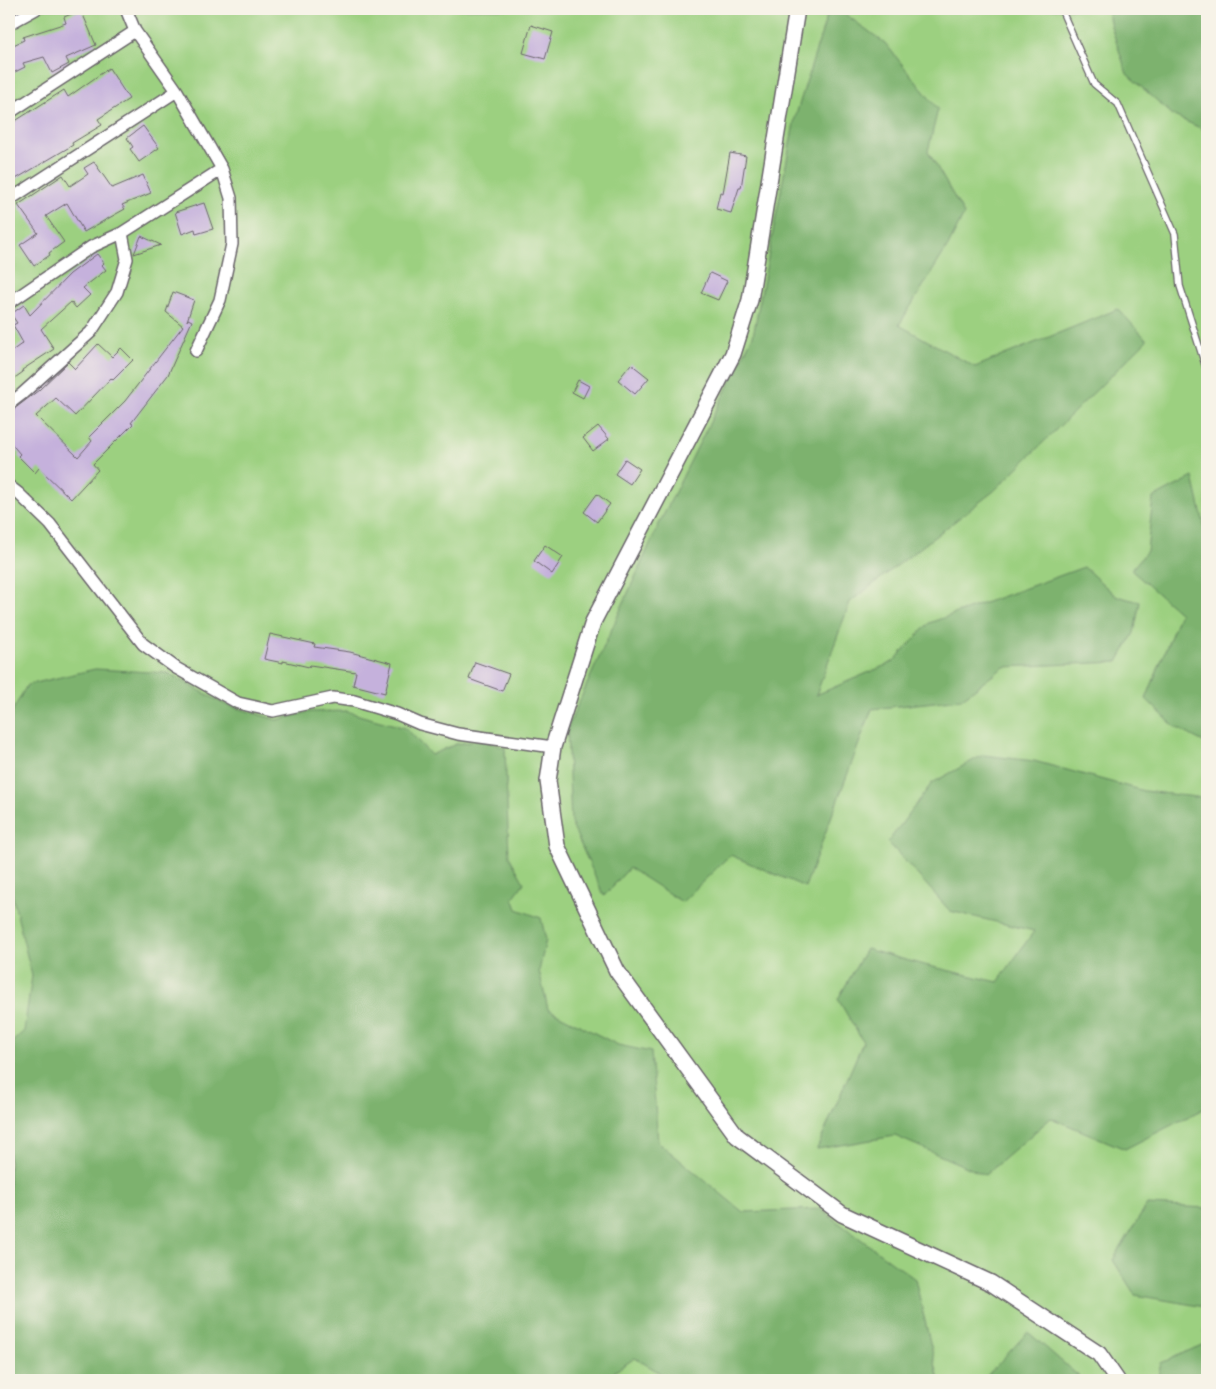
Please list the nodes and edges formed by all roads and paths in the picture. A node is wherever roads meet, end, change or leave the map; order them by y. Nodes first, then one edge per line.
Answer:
1 (36, 9) edge
2 (126, 9) edge
3 (797, 9) edge
4 (1061, 9) edge
5 (9, 24) edge
6 (135, 30) junction
7 (177, 92) junction
8 (9, 112) edge
9 (222, 169) junction
10 (9, 200) edge
11 (122, 233) junction
12 (9, 303) edge
13 (196, 351) dead end
14 (1207, 371) edge
15 (9, 404) edge
16 (9, 486) edge
17 (553, 747) junction
18 (1117, 1380) edge

1 - 5 street
2 - 6 street
3 - 17 street
4 - 14 lane
6 - 7 street
6 - 8 street
7 - 9 street
7 - 10 street
9 - 11 street
9 - 13 street
11 - 12 street
11 - 15 street
16 - 17 street
17 - 18 street

